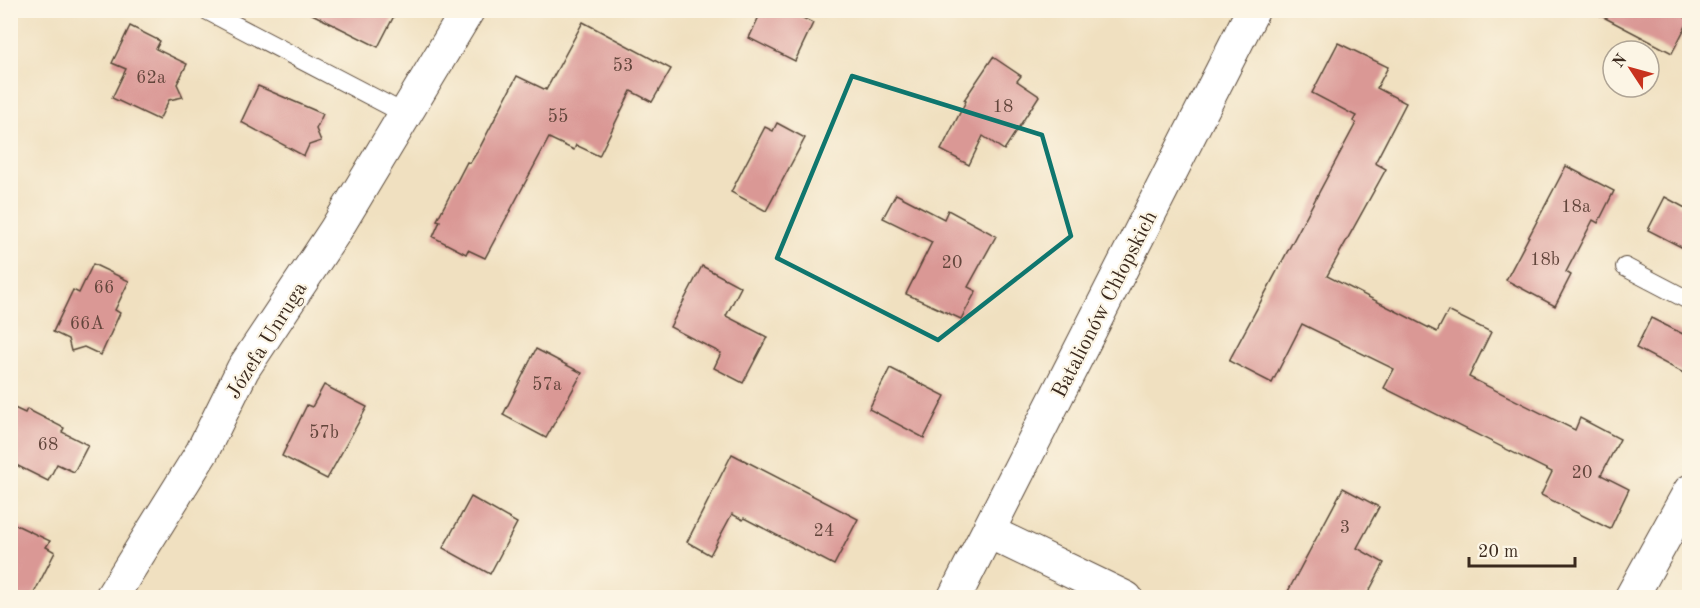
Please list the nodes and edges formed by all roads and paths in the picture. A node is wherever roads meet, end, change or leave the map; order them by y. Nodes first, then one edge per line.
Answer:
1 (206, 10) edge
2 (468, 10) edge
3 (1253, 10) edge
4 (405, 114) junction
5 (1625, 267) dead end
6 (1689, 301) edge
7 (1689, 491) edge
8 (989, 532) junction
9 (111, 597) edge
10 (954, 597) edge
11 (1126, 597) edge
12 (1631, 597) edge

1 - 4 lane
2 - 4 street, Józefa Unruga
3 - 8 street, Batalionów Chłopskich
4 - 9 street, Józefa Unruga
5 - 6 lane
7 - 12 street
8 - 10 street, Batalionów Chłopskich
8 - 11 street

